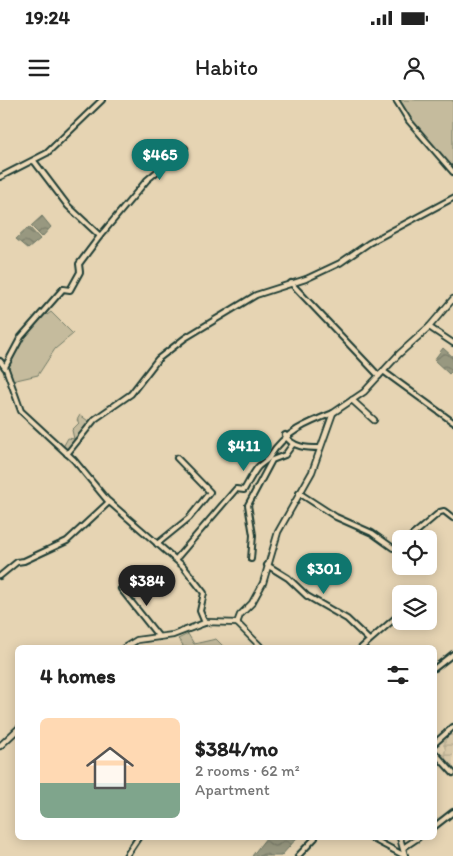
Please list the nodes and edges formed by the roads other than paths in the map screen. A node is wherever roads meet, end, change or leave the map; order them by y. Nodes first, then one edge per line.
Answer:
1 (102, 100) edge
2 (396, 100) edge
3 (185, 148) dead end
4 (34, 161) junction
5 (453, 172) edge
6 (0, 177) edge
7 (453, 198) edge
8 (100, 236) junction
9 (292, 283) junction
10 (453, 299) edge
11 (429, 327) junction
12 (453, 344) edge
13 (0, 361) edge
14 (5, 367) junction
15 (383, 371) junction
16 (379, 376) junction
17 (352, 400) junction
18 (333, 413) junction
19 (374, 420) dead end
20 (453, 422) edge
21 (285, 435) junction
22 (293, 444) junction
23 (320, 448) junction
24 (67, 454) junction
25 (178, 458) dead end
26 (299, 493) junction
27 (109, 502) junction
28 (453, 518) edge
29 (419, 530) edge
30 (157, 544) junction
31 (392, 547) edge
32 (176, 559) junction
33 (251, 559) dead end
34 (267, 565) junction
35 (0, 576) edge
36 (121, 589) dead end
37 (392, 621) edge
38 (237, 623) junction
39 (205, 624) junction
40 (159, 637) junction
41 (369, 640) junction
42 (129, 645) edge
43 (259, 645) edge
44 (364, 645) edge
45 (453, 654) edge
46 (437, 666) edge
47 (453, 727) edge
48 (15, 732) edge
49 (437, 740) edge
50 (0, 746) edge
51 (437, 755) edge
52 (453, 773) edge
53 (453, 812) edge
54 (437, 824) edge
55 (137, 840) edge
56 (313, 840) edge
57 (375, 840) edge
58 (401, 840) edge
59 (415, 840) edge
60 (403, 848) junction
61 (126, 856) edge
62 (298, 856) edge
63 (405, 856) edge

1 - 4 street
2 - 5 street
3 - 8 street
4 - 6 street
4 - 8 street
7 - 9 street
8 - 14 street
9 - 16 street
9 - 24 street
10 - 11 street
11 - 12 street
11 - 15 street
13 - 14 street
14 - 24 street
15 - 16 street
15 - 20 street
16 - 17 street
17 - 18 street
17 - 19 street
18 - 21 street
18 - 23 street
21 - 22 street
21 - 32 street
22 - 23 street
22 - 33 street
23 - 26 street
24 - 27 street
25 - 30 street
26 - 31 street
26 - 34 street
27 - 30 street
27 - 35 street
28 - 29 street
30 - 32 street
32 - 39 street
34 - 38 street
34 - 41 street
36 - 40 street
37 - 41 street
38 - 39 street
38 - 43 street
39 - 40 street
40 - 42 street
41 - 44 street
45 - 46 street
47 - 49 street
48 - 50 street
51 - 52 street
53 - 54 street
55 - 61 street
56 - 62 street
57 - 63 street
58 - 60 street
59 - 60 street
60 - 63 street

